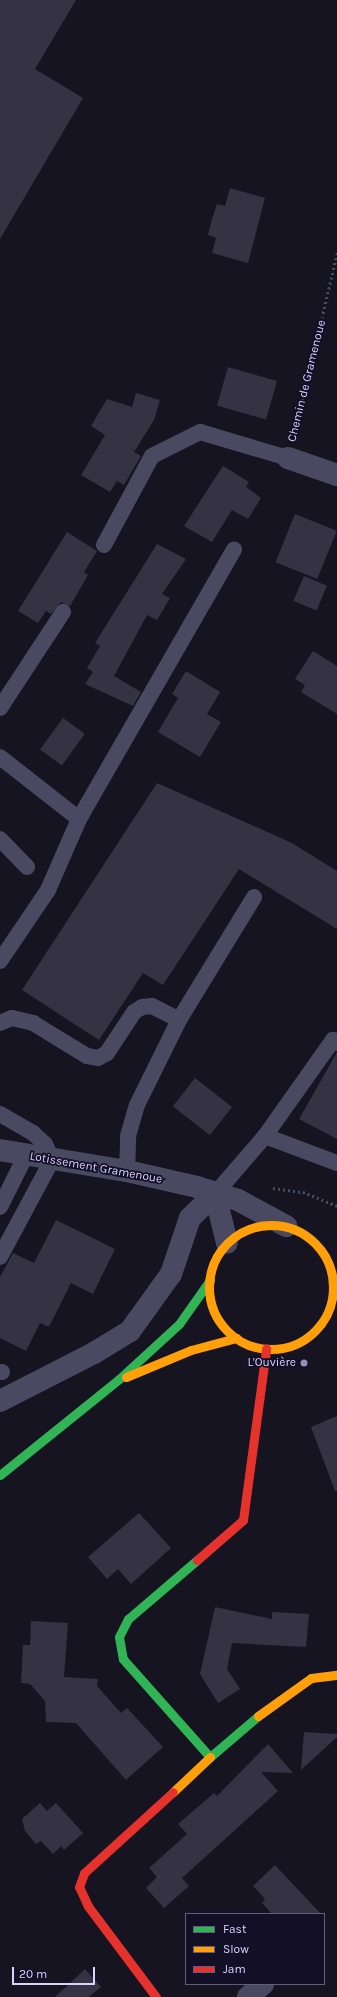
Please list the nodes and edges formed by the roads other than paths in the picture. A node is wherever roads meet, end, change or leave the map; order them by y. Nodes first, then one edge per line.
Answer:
1 (288, 458) joint
2 (337, 475) edge
3 (104, 545) dead end
4 (234, 549) dead end
5 (63, 612) dead end
6 (0, 708) edge
7 (0, 757) edge
8 (80, 819) junction
9 (0, 839) edge
10 (28, 867) dead end
11 (254, 897) dead end
12 (0, 961) edge
13 (179, 1020) junction
14 (0, 1023) edge
15 (337, 1042) edge
16 (0, 1114) edge
17 (265, 1136) junction
18 (0, 1150) edge
19 (26, 1155) junction
20 (52, 1160) junction
21 (337, 1163) edge
22 (126, 1170) junction
23 (215, 1194) junction
24 (0, 1206) edge
25 (286, 1226) junction
26 (227, 1243) junction
27 (320, 1248) junction
28 (331, 1249) dead end
29 (0, 1257) edge
30 (210, 1280) junction
31 (337, 1307) edge
32 (327, 1315) junction
33 (236, 1338) junction
34 (266, 1349) junction
35 (119, 1380) junction
36 (0, 1401) edge
37 (0, 1475) edge
38 (337, 1675) edge
39 (210, 1757) junction
40 (262, 1985) edge
41 (156, 1997) edge
42 (248, 1997) edge

1 - 2 street, Chemin de Gramenoue
1 - 3 lane
4 - 8 lane
5 - 6 lane
7 - 8 lane
8 - 12 lane
9 - 10 lane
11 - 13 lane
13 - 14 lane
13 - 22 lane
15 - 17 lane
16 - 20 lane
17 - 21 lane
17 - 23 lane
18 - 19 street, Lotissement Gramenoue
19 - 20 street, Lotissement Gramenoue
19 - 24 lane
20 - 22 street, Lotissement Gramenoue
20 - 29 lane
22 - 23 street, Lotissement Gramenoue
23 - 25 street, Lotissement Gramenoue
23 - 26 street
23 - 36 street
25 - 26 street
25 - 27 street
26 - 30 street
27 - 28 street
27 - 32 street
30 - 33 street
30 - 35 street
31 - 32 street
32 - 34 street
33 - 34 street
33 - 35 street
34 - 39 street
35 - 37 street
38 - 39 street
39 - 41 street
40 - 42 street

